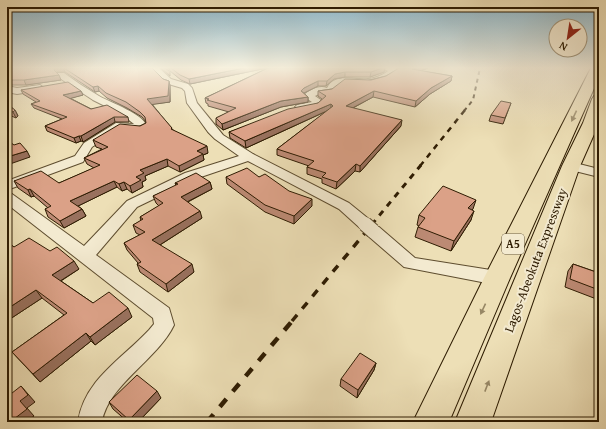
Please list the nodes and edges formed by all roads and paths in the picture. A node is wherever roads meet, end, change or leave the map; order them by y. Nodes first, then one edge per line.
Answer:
1 (36, 88) edge
2 (80, 88) edge
3 (187, 88) edge
4 (332, 88) edge
5 (587, 88) edge
6 (7, 89) edge
7 (599, 99) edge
8 (293, 109) edge
9 (595, 124) edge
10 (232, 132) edge
11 (219, 137) junction
12 (249, 157) junction
13 (571, 166) junction
14 (599, 173) edge
15 (7, 186) edge
16 (7, 197) edge
17 (85, 256) junction
18 (497, 278) junction
19 (87, 420) edge
20 (431, 422) edge
21 (473, 422) edge

1 - 6 street
2 - 15 street
3 - 11 street
4 - 8 street
5 -> 18 highway, Lagos-Abeokuta Expressway / A5
7 - 9 highway, Lagos-Abeokuta Expressway / A5
9 - 13 highway, Lagos-Abeokuta Expressway / A5
10 - 11 street
11 - 12 street
12 - 17 street
12 - 18 street
13 - 14 street
21 -> 13 highway, Lagos-Abeokuta Expressway / A5
16 - 17 street
17 - 19 street
18 -> 20 highway, Lagos-Abeokuta Expressway / A5

